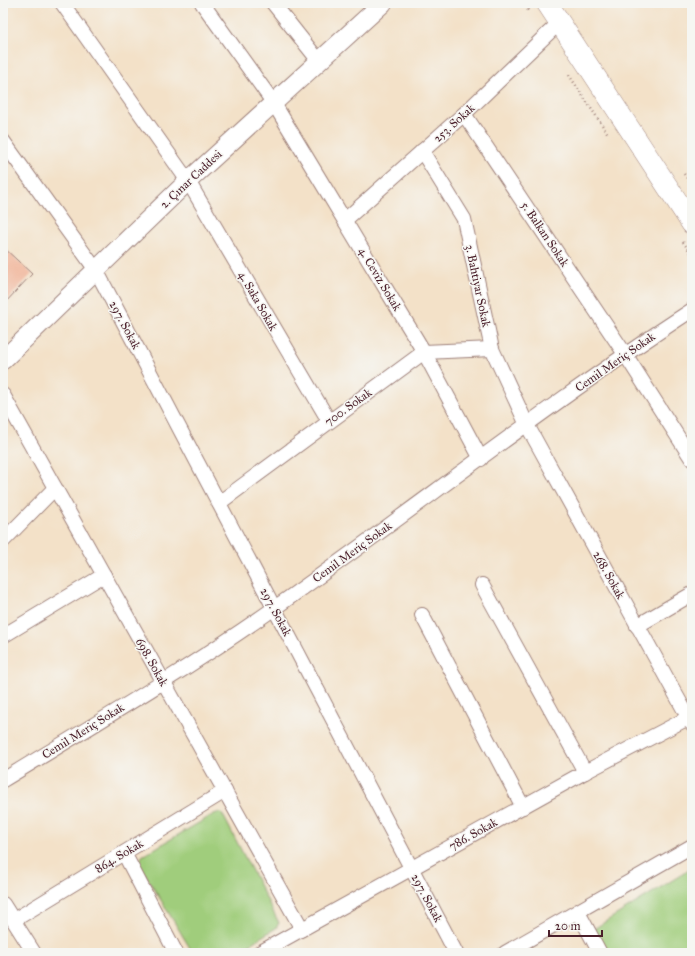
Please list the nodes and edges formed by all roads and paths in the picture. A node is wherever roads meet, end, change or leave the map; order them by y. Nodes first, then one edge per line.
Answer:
1 (62, 3) edge
2 (202, 3) edge
3 (273, 3) edge
4 (383, 3) edge
5 (547, 3) edge
6 (560, 22) junction
7 (319, 60) junction
8 (273, 102) junction
9 (464, 114) junction
10 (3, 141) edge
11 (422, 151) junction
12 (188, 180) junction
13 (345, 220) junction
14 (692, 224) edge
15 (96, 270) junction
16 (692, 310) edge
17 (492, 349) junction
18 (424, 352) junction
19 (625, 354) junction
20 (3, 360) edge
21 (3, 395) edge
22 (329, 421) junction
23 (527, 425) junction
24 (482, 459) junction
25 (692, 459) edge
26 (56, 488) junction
27 (219, 503) junction
28 (3, 541) edge
29 (104, 575) junction
30 (482, 585) dead end
31 (692, 594) edge
32 (274, 608) junction
33 (422, 615) dead end
34 (637, 626) junction
35 (3, 636) edge
36 (163, 682) junction
37 (690, 721) edge
38 (585, 772) junction
39 (3, 780) edge
40 (225, 791) junction
41 (523, 807) junction
42 (692, 846) edge
43 (124, 853) junction
44 (412, 869) junction
45 (3, 904) edge
46 (578, 912) junction
47 (14, 920) junction
48 (302, 929) junction
49 (34, 953) edge
50 (176, 953) edge
51 (259, 953) edge
52 (456, 953) edge
53 (505, 953) edge
54 (600, 953) edge

1 - 12 street, 4. Saka Sokak
2 - 8 street, 4. Ceviz Sokak
3 - 7 street
4 - 7 street, 2. Çınar Caddesi
5 - 6 main road
6 - 9 street, 253. Sokak
6 - 14 main road
7 - 8 street, 2. Çınar Caddesi
8 - 12 street, 2. Çınar Caddesi
8 - 13 street, 4. Ceviz Sokak
9 - 11 street, 253. Sokak
9 - 19 street, 5. Balkan Sokak
10 - 15 street, 297. Sokak
11 - 13 street, 253. Sokak
11 - 17 street, 3. Bahtiyar Sokak
12 - 15 street, 2. Çınar Caddesi
12 - 22 street, 4. Saka Sokak
13 - 18 street, 4. Ceviz Sokak
15 - 20 street, 2. Çınar Caddesi
15 - 27 street, 297. Sokak
16 - 19 street, Cemil Meriç Sokak
17 - 18 street
17 - 23 street, 3. Bahtiyar Sokak
18 - 22 street, 700. Sokak
18 - 24 street, 4. Ceviz Sokak
19 - 23 street, Cemil Meriç Sokak
19 - 25 street, 5. Balkan Sokak
21 - 26 street, 698. Sokak
22 - 27 street, 700. Sokak
23 - 24 street, Cemil Meriç Sokak
23 - 34 street, 268. Sokak
24 - 32 street, Cemil Meriç Sokak
26 - 28 street
26 - 29 street, 698. Sokak
27 - 32 street, 297. Sokak
29 - 35 street
29 - 36 street, 698. Sokak
30 - 38 street
31 - 34 street
32 - 36 street, Cemil Meriç Sokak
32 - 44 street, 297. Sokak
33 - 41 street
34 - 37 street, 268. Sokak
36 - 39 street, Cemil Meriç Sokak
36 - 40 street, 698. Sokak
37 - 38 street, 786. Sokak
38 - 41 street, 786. Sokak
40 - 43 street, 864. Sokak
40 - 48 street, 698. Sokak
41 - 44 street, 786. Sokak
42 - 46 street
43 - 47 street, 864. Sokak
43 - 50 street
44 - 48 street, 786. Sokak
44 - 52 street, 297. Sokak
45 - 47 street
46 - 53 street
46 - 54 street
47 - 49 street
48 - 51 street, 786. Sokak

